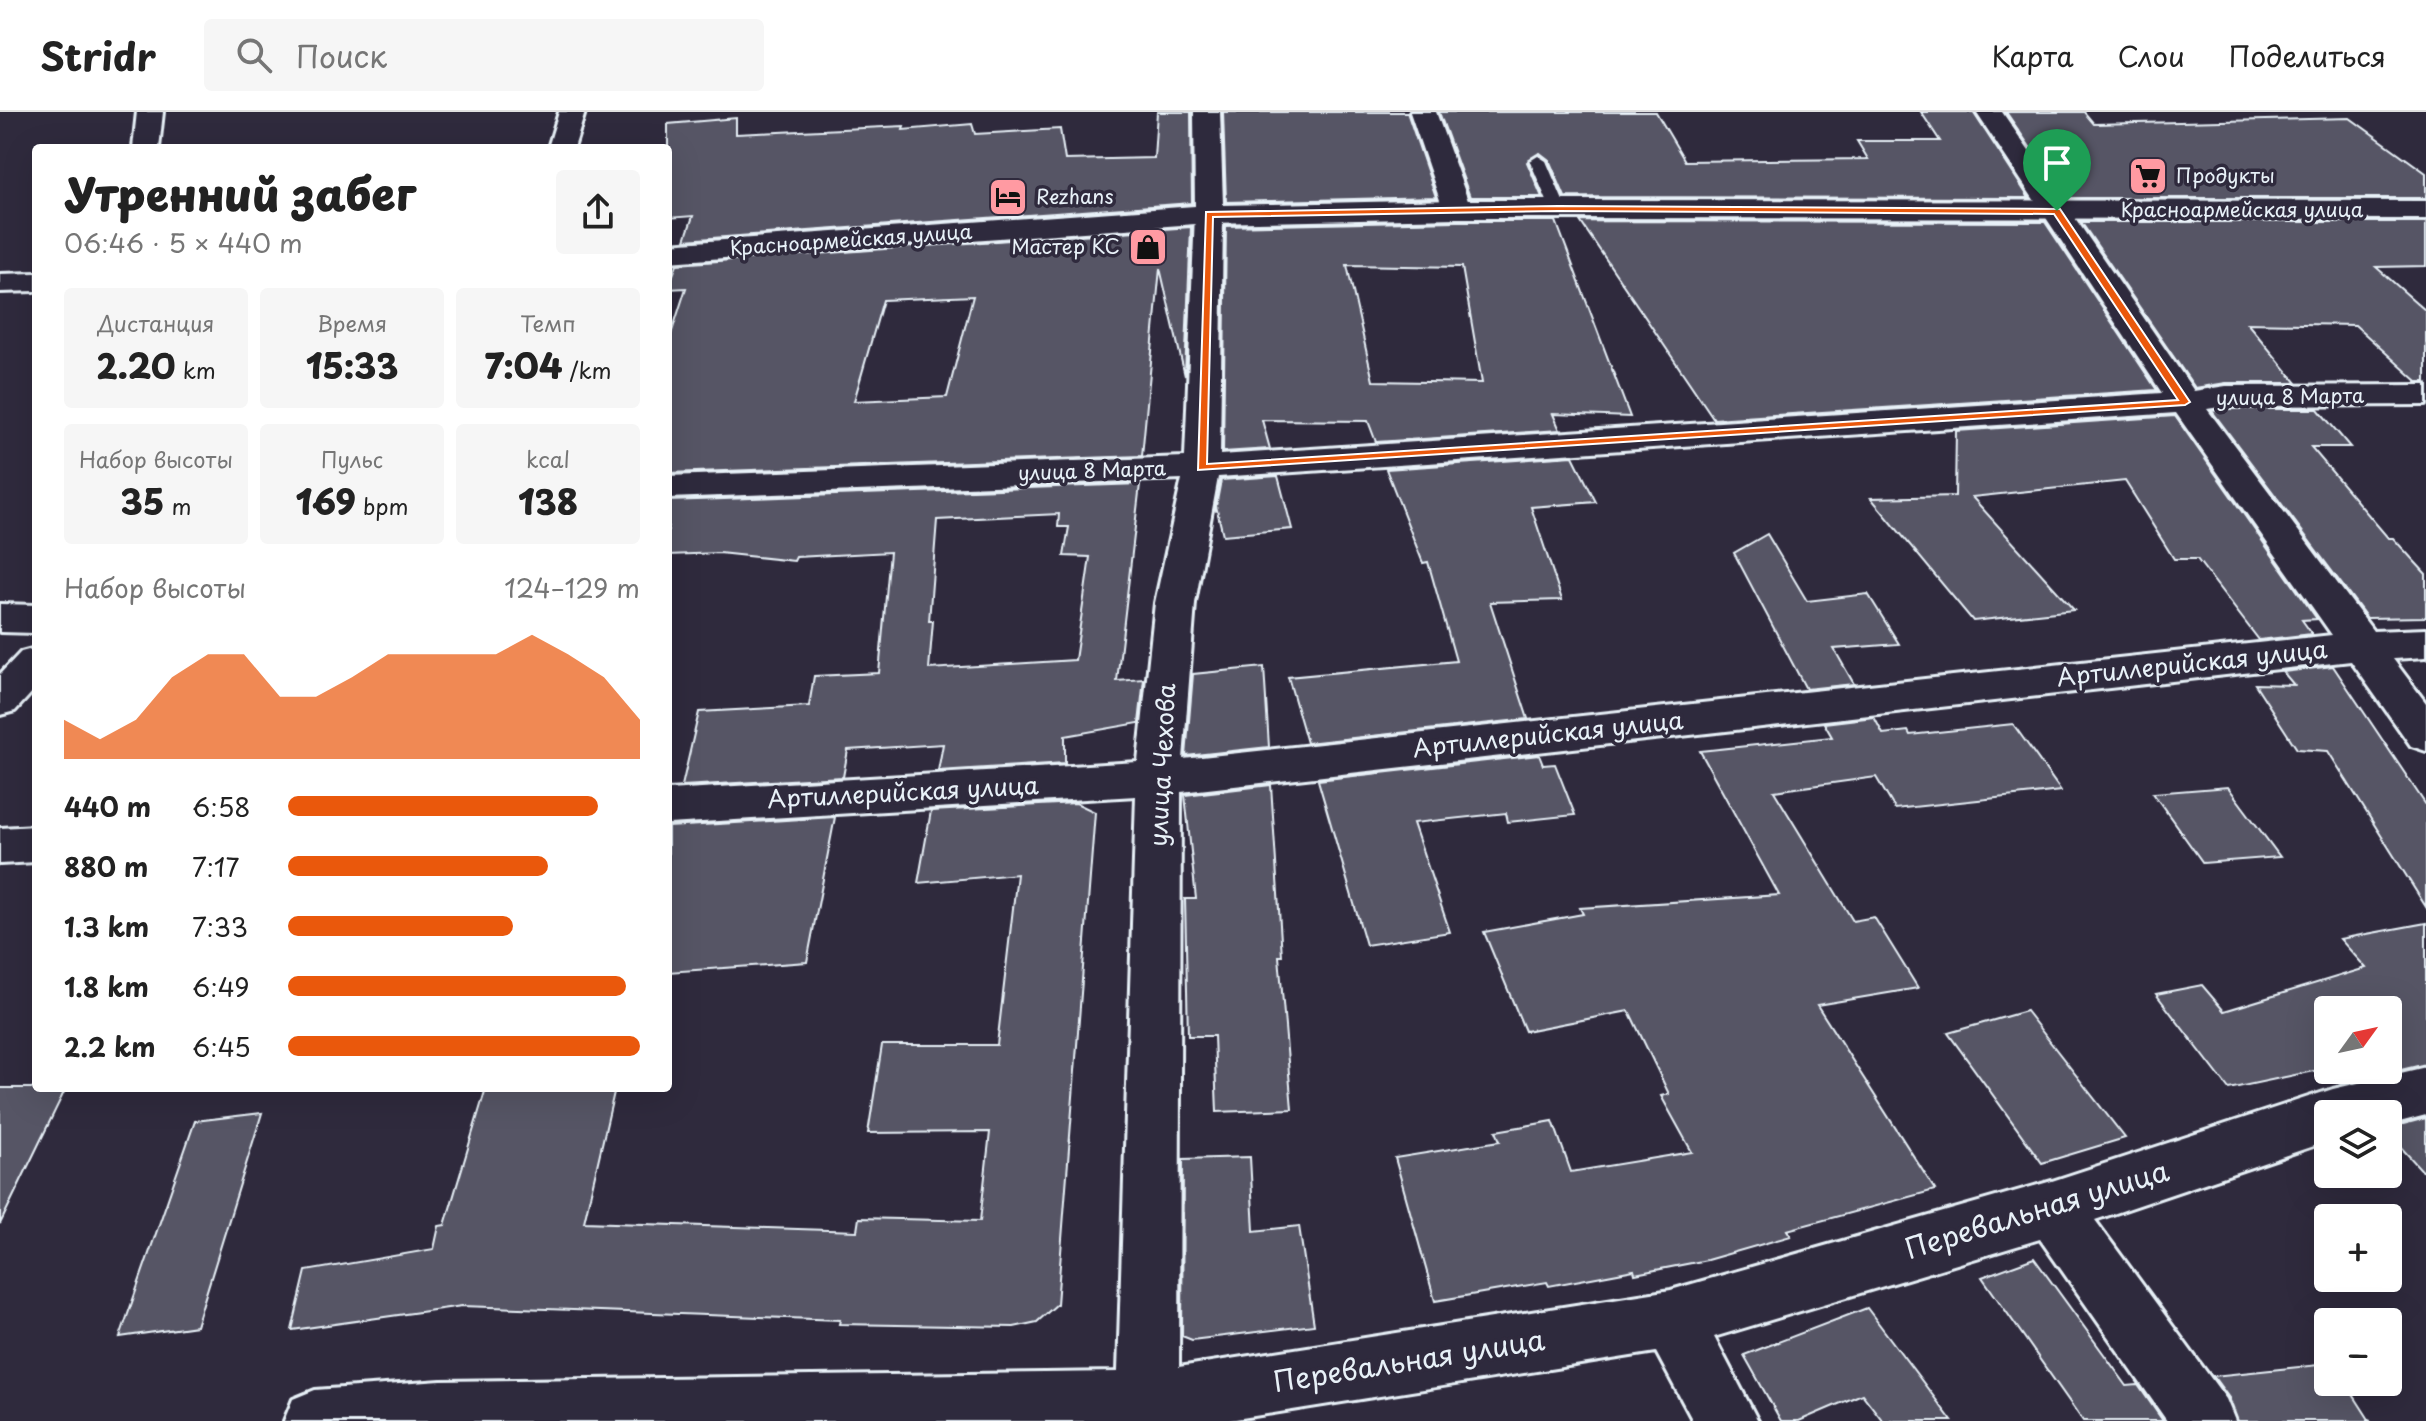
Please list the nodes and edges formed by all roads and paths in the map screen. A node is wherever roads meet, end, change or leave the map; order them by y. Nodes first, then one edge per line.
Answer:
1 (150, 112) edge
2 (572, 112) edge
3 (1207, 112) edge
4 (1423, 112) edge
5 (1989, 112) edge
6 (146, 144) edge
7 (562, 144) edge
8 (1538, 161) dead end
9 (1558, 208) junction
10 (1457, 209) junction
11 (2426, 210) edge
12 (2057, 211) junction
13 (1209, 214) junction
14 (672, 253) edge
15 (32, 282) edge
16 (0, 283) edge
17 (2426, 395) edge
18 (2185, 402) junction
19 (1202, 467) junction
20 (672, 487) edge
21 (0, 618) edge
22 (32, 619) edge
23 (2426, 643) edge
24 (2362, 646) junction
25 (32, 666) edge
26 (0, 700) edge
27 (2426, 735) edge
28 (1159, 778) junction
29 (672, 807) edge
30 (32, 844) edge
31 (0, 846) edge
32 (2426, 1091) edge
33 (2390, 1100) edge
34 (2314, 1121) edge
35 (2052, 1208) junction
36 (1671, 1320) junction
37 (1149, 1411) edge
38 (315, 1421) edge
39 (1727, 1421) edge
40 (2204, 1421) edge

1 - 6 street
2 - 7 street
3 - 13 street, улица Чехова
4 - 10 street
5 - 12 street
8 - 9 lane
9 - 10 street, Красноармейская улица
9 - 12 street, Красноармейская улица
10 - 13 street, Красноармейская улица
11 - 12 street, Красноармейская улица
12 - 18 street
13 - 14 street, Красноармейская улица
13 - 19 street, улица Чехова
15 - 16 street
17 - 18 street, улица 8 Марта
18 - 19 street, улица 8 Марта
18 - 24 street
19 - 20 street, улица 8 Марта
19 - 28 street, улица Чехова
21 - 22 street
23 - 24 street, Артиллерийская улица
24 - 27 street
24 - 28 street, Артиллерийская улица
25 - 26 street
28 - 29 street, Артиллерийская улица
28 - 37 street, улица Чехова
30 - 31 street
32 - 33 street, Перевальная улица
34 - 35 street, Перевальная улица
35 - 36 street, Перевальная улица
35 - 40 street
36 - 37 street, Перевальная улица
36 - 39 street
37 - 38 street, Перевальная улица

